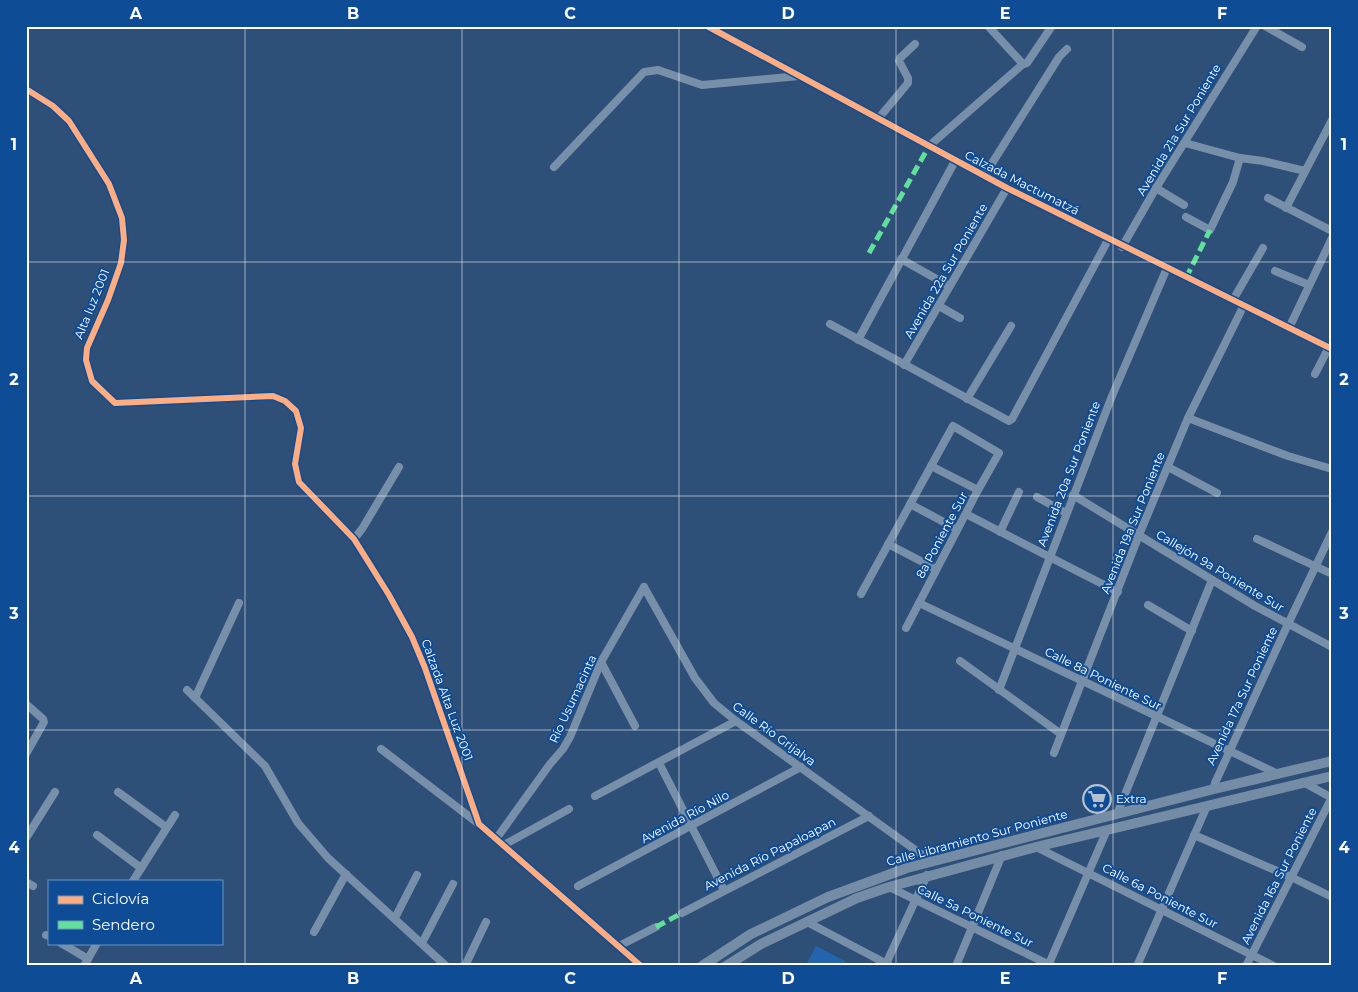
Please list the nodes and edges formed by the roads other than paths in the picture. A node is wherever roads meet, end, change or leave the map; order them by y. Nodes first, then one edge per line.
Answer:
1 (707, 26) edge
2 (988, 26) edge
3 (1052, 26) edge
4 (1257, 26) edge
5 (1265, 26) edge
6 (915, 44) dead end
7 (1302, 47) dead end
8 (1066, 49) dead end
9 (1023, 64) junction
10 (799, 76) junction
11 (26, 89) edge
12 (878, 119) junction
13 (1332, 120) edge
14 (1185, 143) junction
15 (929, 146) junction
16 (1240, 158) junction
17 (955, 161) junction
18 (554, 167) dead end
19 (1305, 171) junction
20 (984, 176) junction
21 (1007, 188) junction
22 (1156, 188) junction
23 (1268, 198) dead end
24 (1184, 205) dead end
25 (1286, 208) junction
26 (1186, 217) dead end
27 (1332, 231) edge
28 (1332, 238) edge
29 (1108, 240) junction
30 (1122, 247) junction
31 (1264, 248) dead end
32 (901, 259) junction
33 (1167, 268) junction
34 (1275, 271) dead end
35 (1310, 285) junction
36 (949, 286) junction
37 (1233, 300) junction
38 (1244, 305) junction
39 (939, 306) junction
40 (960, 318) dead end
41 (830, 324) dead end
42 (1011, 326) dead end
43 (1289, 328) junction
44 (858, 340) junction
45 (1330, 348) edge
46 (904, 365) junction
47 (1316, 374) dead end
48 (967, 399) junction
49 (115, 402) joint
50 (1188, 418) junction
51 (931, 466) junction
52 (398, 467) dead end
53 (1168, 467) junction
54 (1332, 469) edge
55 (978, 490) junction
56 (1019, 492) dead end
57 (1217, 493) dead end
58 (1073, 495) junction
59 (1037, 497) dead end
60 (910, 504) junction
61 (1066, 513) junction
62 (966, 514) junction
63 (957, 529) junction
64 (1000, 532) junction
65 (1332, 532) edge
66 (1139, 535) junction
67 (354, 539) junction
68 (1257, 539) dead end
69 (888, 544) junction
70 (1049, 556) junction
71 (1316, 566) junction
72 (936, 570) junction
73 (1332, 574) edge
74 (1212, 580) junction
75 (644, 587) joint
76 (1118, 592) junction
77 (861, 594) dead end
78 (240, 604) dead end
79 (919, 604) junction
80 (1148, 605) dead end
81 (1288, 624) junction
82 (906, 628) dead end
83 (1192, 631) junction
84 (1332, 646) edge
85 (1014, 648) junction
86 (960, 661) dead end
87 (601, 662) junction
88 (1082, 682) junction
89 (187, 690) dead end
90 (999, 690) junction
91 (196, 698) junction
92 (26, 704) edge
93 (1157, 717) junction
94 (736, 722) junction
95 (635, 726) dead end
96 (1062, 734) junction
97 (381, 750) dead end
98 (1230, 750) junction
99 (1054, 753) dead end
100 (26, 754) edge
101 (1332, 761) edge
102 (659, 763) junction
103 (801, 767) junction
104 (1278, 774) junction
105 (1332, 776) edge
106 (1303, 782) junction
107 (1214, 789) junction
108 (55, 792) dead end
109 (118, 792) dead end
110 (595, 796) dead end
111 (1332, 798) edge
112 (1207, 806) junction
113 (569, 809) dead end
114 (1117, 814) junction
115 (176, 815) dead end
116 (869, 816) junction
117 (479, 824) junction
118 (166, 827) junction
119 (691, 827) junction
120 (1107, 830) junction
121 (1194, 834) junction
122 (97, 835) dead end
123 (26, 838) edge
124 (496, 839) junction
125 (504, 844) junction
126 (1036, 847) junction
127 (1002, 855) junction
128 (932, 862) junction
129 (140, 868) junction
130 (1088, 873) junction
131 (346, 874) junction
132 (417, 875) dead end
133 (927, 875) junction
134 (1291, 877) junction
135 (134, 880) edge
136 (453, 884) dead end
137 (578, 886) dead end
138 (889, 887) junction
139 (724, 890) junction
140 (1332, 898) edge
141 (916, 900) junction
142 (1161, 909) junction
143 (682, 913) dead end
144 (395, 918) junction
145 (486, 922) dead end
146 (807, 922) junction
147 (656, 927) dead end
148 (973, 927) junction
149 (314, 932) dead end
150 (422, 942) junction
151 (62, 944) edge
152 (96, 944) edge
153 (619, 946) junction
154 (1252, 955) junction
155 (86, 962) edge
156 (887, 965) edge
157 (1050, 965) edge
158 (446, 966) edge
159 (465, 966) edge
160 (642, 966) edge
161 (702, 966) edge
162 (726, 966) edge
163 (956, 966) edge
164 (1137, 966) edge
165 (1246, 966) edge
166 (1274, 966) edge

1 - 10 street, Calzada Mactumatzá
2 - 9 street
3 - 9 street
4 - 14 street, Avenida 21a Sur Poniente
5 - 7 street
6 - 12 street
8 - 20 street
9 - 15 street
10 - 12 street, Calzada Mactumatzá
10 - 18 street
11 - 49 street, Alta luz 2001
12 - 15 street, Calzada Mactumatzá
13 - 19 street
14 - 16 street
14 - 22 street, Avenida 21a Sur Poniente
15 - 17 street, Calzada Mactumatzá
16 - 19 street
16 - 26 street
17 - 20 street, Calzada Mactumatzá
17 - 32 street
19 - 25 street
20 - 21 street, Calzada Mactumatzá
21 - 29 street, Calzada Mactumatzá
21 - 36 street, Avenida 22a Sur Poniente
22 - 24 street
22 - 30 street, Avenida 21a Sur Poniente
23 - 25 street
25 - 27 street
28 - 35 street
29 - 30 street, Calzada Mactumatzá
29 - 48 street
30 - 33 street, Calzada Mactumatzá
31 - 37 street
32 - 36 street
32 - 44 street
33 - 37 street, Calzada Mactumatzá
33 - 58 street, Avenida 20a Sur Poniente
34 - 35 street
35 - 43 street
36 - 39 street, Avenida 22a Sur Poniente
37 - 38 street, Calzada Mactumatzá
38 - 43 street, Calzada Mactumatzá
38 - 50 street, Avenida 19a Sur Poniente
39 - 40 street
39 - 46 street, Avenida 22a Sur Poniente
41 - 44 street
42 - 48 street
43 - 45 street, Calzada Mactumatzá
44 - 46 street
45 - 47 street
46 - 48 street
49 - 67 street, Calzada Alta Luz 2001
50 - 53 street, Avenida 19a Sur Poniente
50 - 54 street
51 - 55 street
51 - 55 street, 8a Poniente Sur
51 - 60 street
52 - 67 street
53 - 57 street
53 - 66 street, Avenida 19a Sur Poniente
55 - 62 street, 8a Poniente Sur
56 - 64 street
58 - 61 street, Avenida 20a Sur Poniente
58 - 66 street, Callejón 9a Poniente Sur
59 - 61 street
60 - 63 street
60 - 69 street
61 - 70 street, Avenida 20a Sur Poniente
62 - 63 street, 8a Poniente Sur
62 - 64 street
63 - 72 street, 8a Poniente Sur
64 - 70 street
65 - 71 street, Avenida 17a Sur Poniente
66 - 74 street, Callejón 9a Poniente Sur
66 - 76 street, Avenida 19a Sur Poniente
67 - 117 street, Calzada Alta Luz 2001
68 - 71 street
69 - 72 street
69 - 77 street
70 - 76 street
70 - 85 street, Avenida 20a Sur Poniente
71 - 73 street
71 - 81 street, Avenida 17a Sur Poniente
72 - 79 street, 8a Poniente Sur
74 - 81 street, Callejón 9a Poniente Sur
74 - 83 street
75 - 87 street, Río Usumacinta
75 - 94 street, Calle Río Grijalva
76 - 88 street, Avenida 19a Sur Poniente
78 - 91 street
79 - 82 street, 8a Poniente Sur
79 - 85 street, Calle 8a Poniente Sur
80 - 83 street
81 - 84 street, Callejón 9a Poniente Sur
81 - 98 street, Avenida 17a Sur Poniente
83 - 93 street
85 - 88 street, Calle 8a Poniente Sur
85 - 90 street, Avenida 20a Sur Poniente
86 - 90 street
87 - 95 street
87 - 124 street, Río Usumacinta
88 - 93 street, Calle 8a Poniente Sur
88 - 96 street, Avenida 19a Sur Poniente
89 - 91 street
90 - 96 street
91 - 131 street
92 - 100 street
93 - 98 street, Calle 8a Poniente Sur
93 - 114 street
94 - 102 street
94 - 103 street, Calle Río Grijalva
96 - 99 street, Avenida 19a Sur Poniente
97 - 117 street
98 - 104 street, Calle 8a Poniente Sur
98 - 107 street, Avenida 17a Sur Poniente
101 - 104 main road, Calle Libramiento Sur Poniente
102 - 110 street
102 - 119 street
103 - 116 street, Calle Río Grijalva
103 - 119 street, Avenida Río Nilo
104 - 107 main road, Calle Libramiento Sur Poniente
105 - 106 main road, Calle Libramiento Sur Poniente
106 - 111 street
106 - 112 main road, Calle Libramiento Sur Poniente
107 - 114 main road, Calle Libramiento Sur Poniente
108 - 123 street
109 - 118 street
111 - 134 street, Avenida 16a Sur Poniente
112 - 120 main road, Calle Libramiento Sur Poniente
112 - 121 street
113 - 125 street
114 - 128 main road, Calle Libramiento Sur Poniente
115 - 118 street
116 - 128 street, Calle Río Grijalva
116 - 139 street, Avenida Río Papaloapan
117 - 124 street, Calzada Alta Luz 2001
118 - 129 street
119 - 137 street, Avenida Río Nilo
119 - 139 street
120 - 126 main road, Calle Libramiento Sur Poniente
120 - 130 street
121 - 134 street
121 - 142 street
122 - 129 street
124 - 125 street, Calzada Alta Luz 2001
125 - 153 street, Calzada Alta Luz 2001
126 - 127 main road, Calle Libramiento Sur Poniente
126 - 130 street, Calle 6a Poniente Sur
127 - 133 main road, Calle Libramiento Sur Poniente
127 - 148 street
128 - 161 main road, Calle Libramiento Sur Poniente
129 - 135 street
130 - 142 street, Calle 6a Poniente Sur
130 - 157 street
131 - 144 street
131 - 149 street
132 - 144 street
133 - 138 main road, Calle Libramiento Sur Poniente
133 - 141 street
134 - 140 street
134 - 154 street, Avenida 16a Sur Poniente
136 - 150 street
138 - 141 street, Calle 5a Poniente Sur
138 - 146 main road, Calle Libramiento Sur Poniente
139 - 143 street, Avenida Río Papaloapan
141 - 148 street, Calle 5a Poniente Sur
141 - 156 street
142 - 154 street, Calle 6a Poniente Sur
142 - 164 street
144 - 150 street
145 - 159 street
146 - 156 street
146 - 162 main road, Calle Libramiento Sur Poniente
147 - 153 street
148 - 157 street, Calle 5a Poniente Sur
148 - 163 street
150 - 158 street
151 - 155 street
152 - 155 street
153 - 160 street, Calzada Alta Luz 2001
154 - 165 street, Avenida 16a Sur Poniente
154 - 166 street, Calle 6a Poniente Sur

